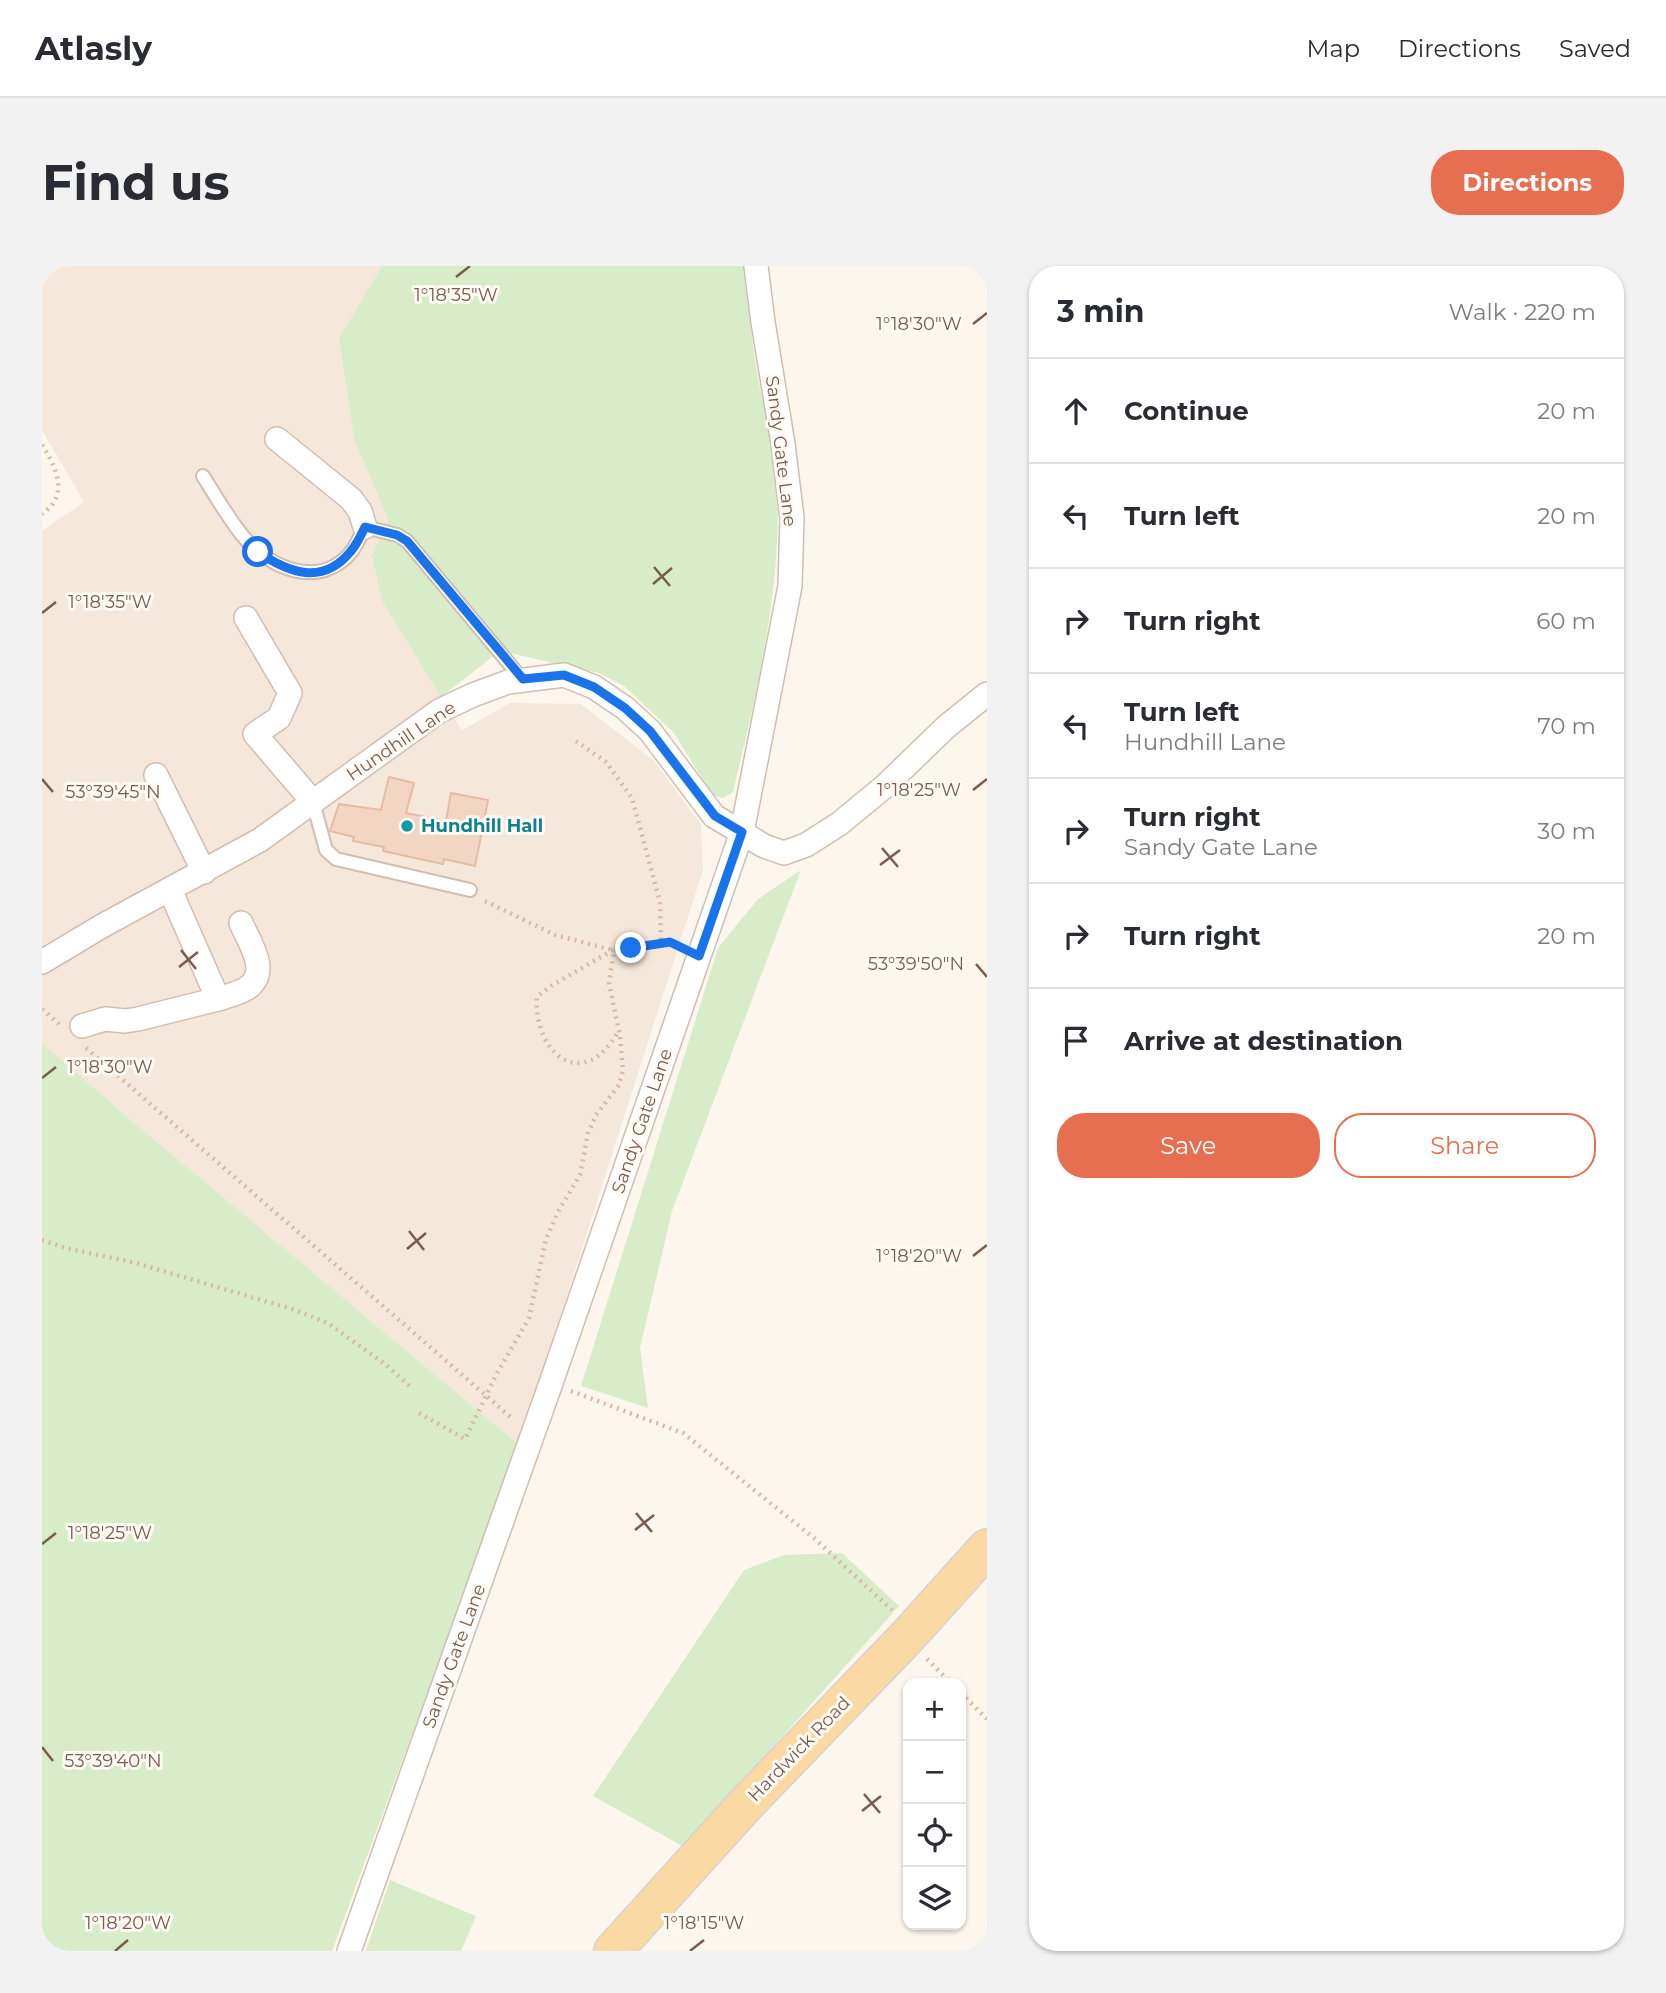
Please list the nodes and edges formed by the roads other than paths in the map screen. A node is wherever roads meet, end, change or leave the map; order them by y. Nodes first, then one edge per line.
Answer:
1 (757, 266) edge
2 (277, 439) dead end
3 (203, 476) dead end
4 (365, 527) junction
5 (246, 618) dead end
6 (523, 679) junction
7 (987, 694) edge
8 (156, 775) dead end
9 (313, 802) junction
10 (742, 832) junction
11 (204, 872) junction
12 (170, 890) junction
13 (470, 890) road end
14 (241, 923) dead end
15 (42, 962) edge
16 (218, 999) junction
17 (76, 1033) road end
18 (987, 1548) edge
19 (349, 1951) edge
20 (612, 1951) edge

1 - 10 street, Sandy Gate Lane
2 - 4 street
3 - 4 lane
4 - 6 lane
5 - 9 street
6 - 9 street, Hundhill Lane
6 - 10 street, Hundhill Lane
7 - 10 street, Hundhill Lane
8 - 11 street
9 - 11 street, Hundhill Lane
9 - 13 lane
10 - 19 street, Sandy Gate Lane
11 - 12 street, Hundhill Lane
12 - 15 street, Hundhill Lane
12 - 16 street
14 - 16 street
16 - 17 street
18 - 20 main road, Hardwick Road

